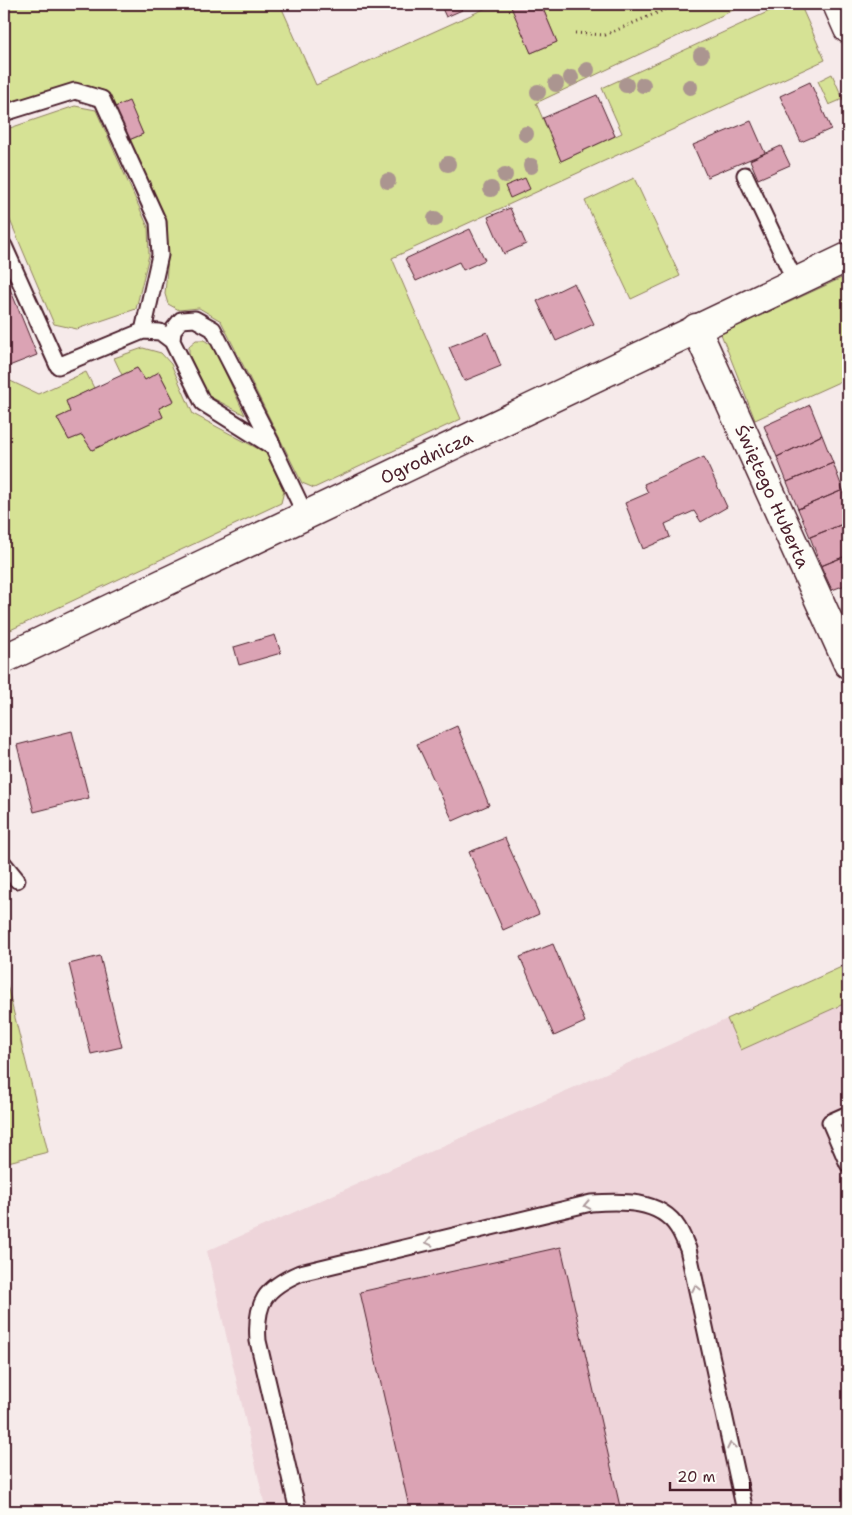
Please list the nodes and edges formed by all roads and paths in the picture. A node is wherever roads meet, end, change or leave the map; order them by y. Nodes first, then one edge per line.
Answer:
1 (678, 4) edge
2 (837, 4) edge
3 (848, 29) edge
4 (575, 33) dead end
5 (4, 113) edge
6 (744, 175) dead end
7 (4, 246) edge
8 (848, 256) edge
9 (795, 281) junction
10 (696, 328) junction
11 (143, 331) junction
12 (172, 341) junction
13 (273, 447) junction
14 (305, 514) junction
15 (4, 659) edge
16 (848, 664) edge
17 (4, 864) edge
18 (17, 880) dead end
19 (848, 1114) edge
20 (848, 1164) edge
21 (298, 1511) edge
22 (745, 1511) edge

1 - 4 path
2 - 3 street
5 - 11 lane
6 - 9 lane
7 - 11 lane
8 - 9 street, Ogrodnicza
9 - 10 street, Ogrodnicza
10 - 14 street, Ogrodnicza
10 - 16 street, Świętego Huberta
11 - 12 lane
12 - 13 lane
12 - 13 lane
13 - 14 lane
14 - 15 street, Ogrodnicza
17 - 18 lane
19 - 20 lane
22 -> 21 lane

